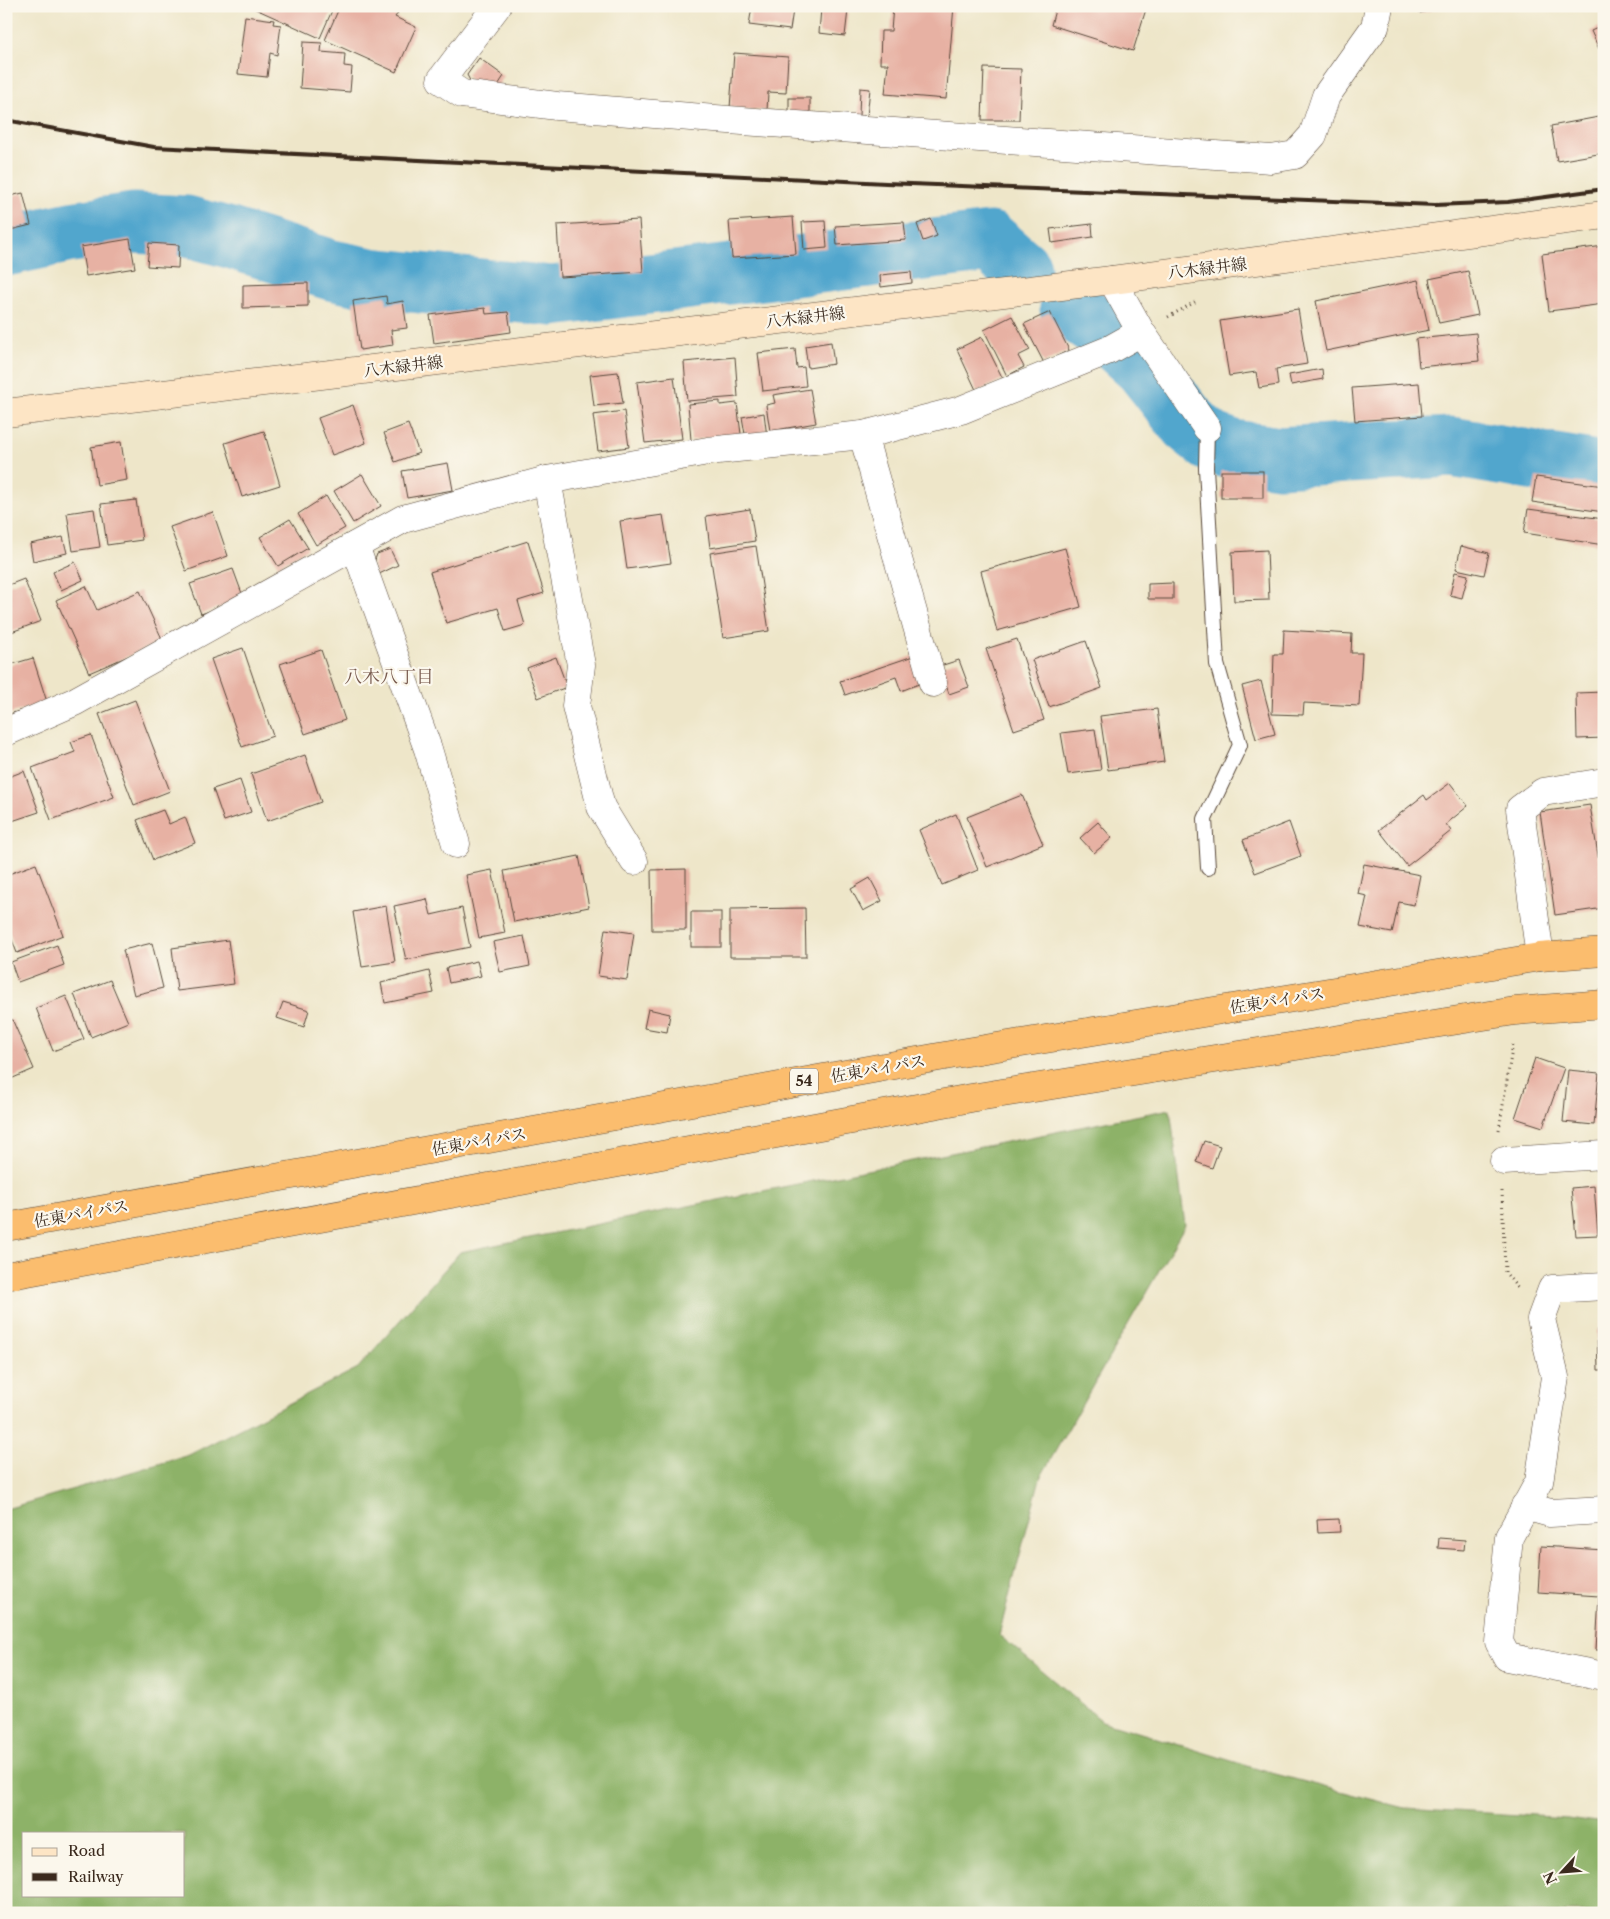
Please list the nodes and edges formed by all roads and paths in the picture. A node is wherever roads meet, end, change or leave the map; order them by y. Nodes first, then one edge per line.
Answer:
1 (497, 6) edge
2 (1379, 6) edge
3 (1604, 215) edge
4 (1112, 280) junction
5 (1197, 301) dead end
6 (1127, 340) junction
7 (6, 413) edge
8 (863, 435) junction
9 (1207, 440) joint
10 (547, 480) junction
11 (355, 546) junction
12 (933, 682) dead end
13 (6, 732) edge
14 (1604, 782) edge
15 (456, 844) dead end
16 (634, 861) dead end
17 (1208, 868) dead end
18 (1604, 952) edge
19 (1540, 957) junction
20 (1604, 1004) edge
21 (1604, 1155) edge
22 (1504, 1161) dead end
23 (6, 1227) edge
24 (6, 1276) edge
25 (1604, 1286) edge
26 (1526, 1506) junction
27 (1604, 1510) edge
28 (1604, 1676) edge

1 - 2 street
3 - 4 main road, 八木緑井線
4 - 6 street
4 - 7 main road, 八木緑井線
5 - 6 path
6 - 8 street
6 - 9 street
8 - 10 street
8 - 12 street
9 - 17 lane
10 - 11 street
10 - 16 street
11 - 13 street
11 - 15 street
14 - 19 street
18 - 19 highway, 佐東バイパス / 54
19 - 23 highway, 佐東バイパス / 54
20 - 24 highway
21 - 22 street
25 - 26 street
26 - 27 street
26 - 28 street

